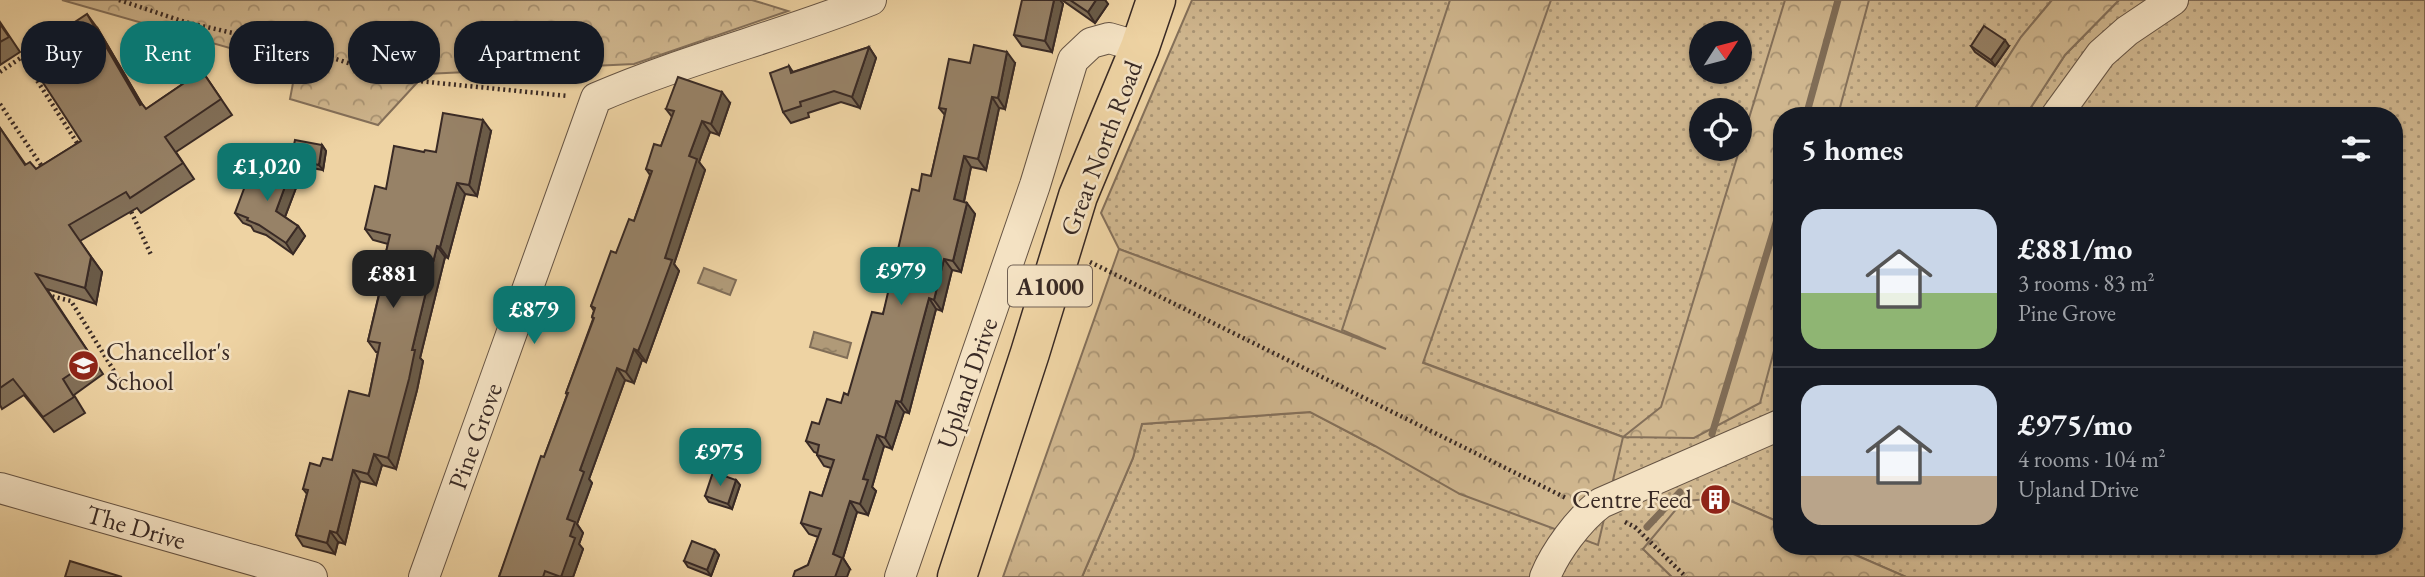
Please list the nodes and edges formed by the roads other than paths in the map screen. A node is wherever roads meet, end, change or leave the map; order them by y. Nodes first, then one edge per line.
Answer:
1 (871, 0) edge
2 (1156, 0) edge
3 (2174, 0) edge
4 (1140, 47) junction
5 (2063, 107) edge
6 (1773, 428) edge
7 (0, 488) edge
8 (312, 577) edge
9 (424, 577) edge
10 (901, 577) edge
11 (957, 577) edge
12 (1545, 577) edge

1 - 9 street, Pine Grove
2 - 4 main road, Great North Road / A1000
3 - 5 street
4 - 10 street, Upland Drive
4 - 11 main road, Great North Road / A1000
6 - 12 street
7 - 8 street, The Drive

